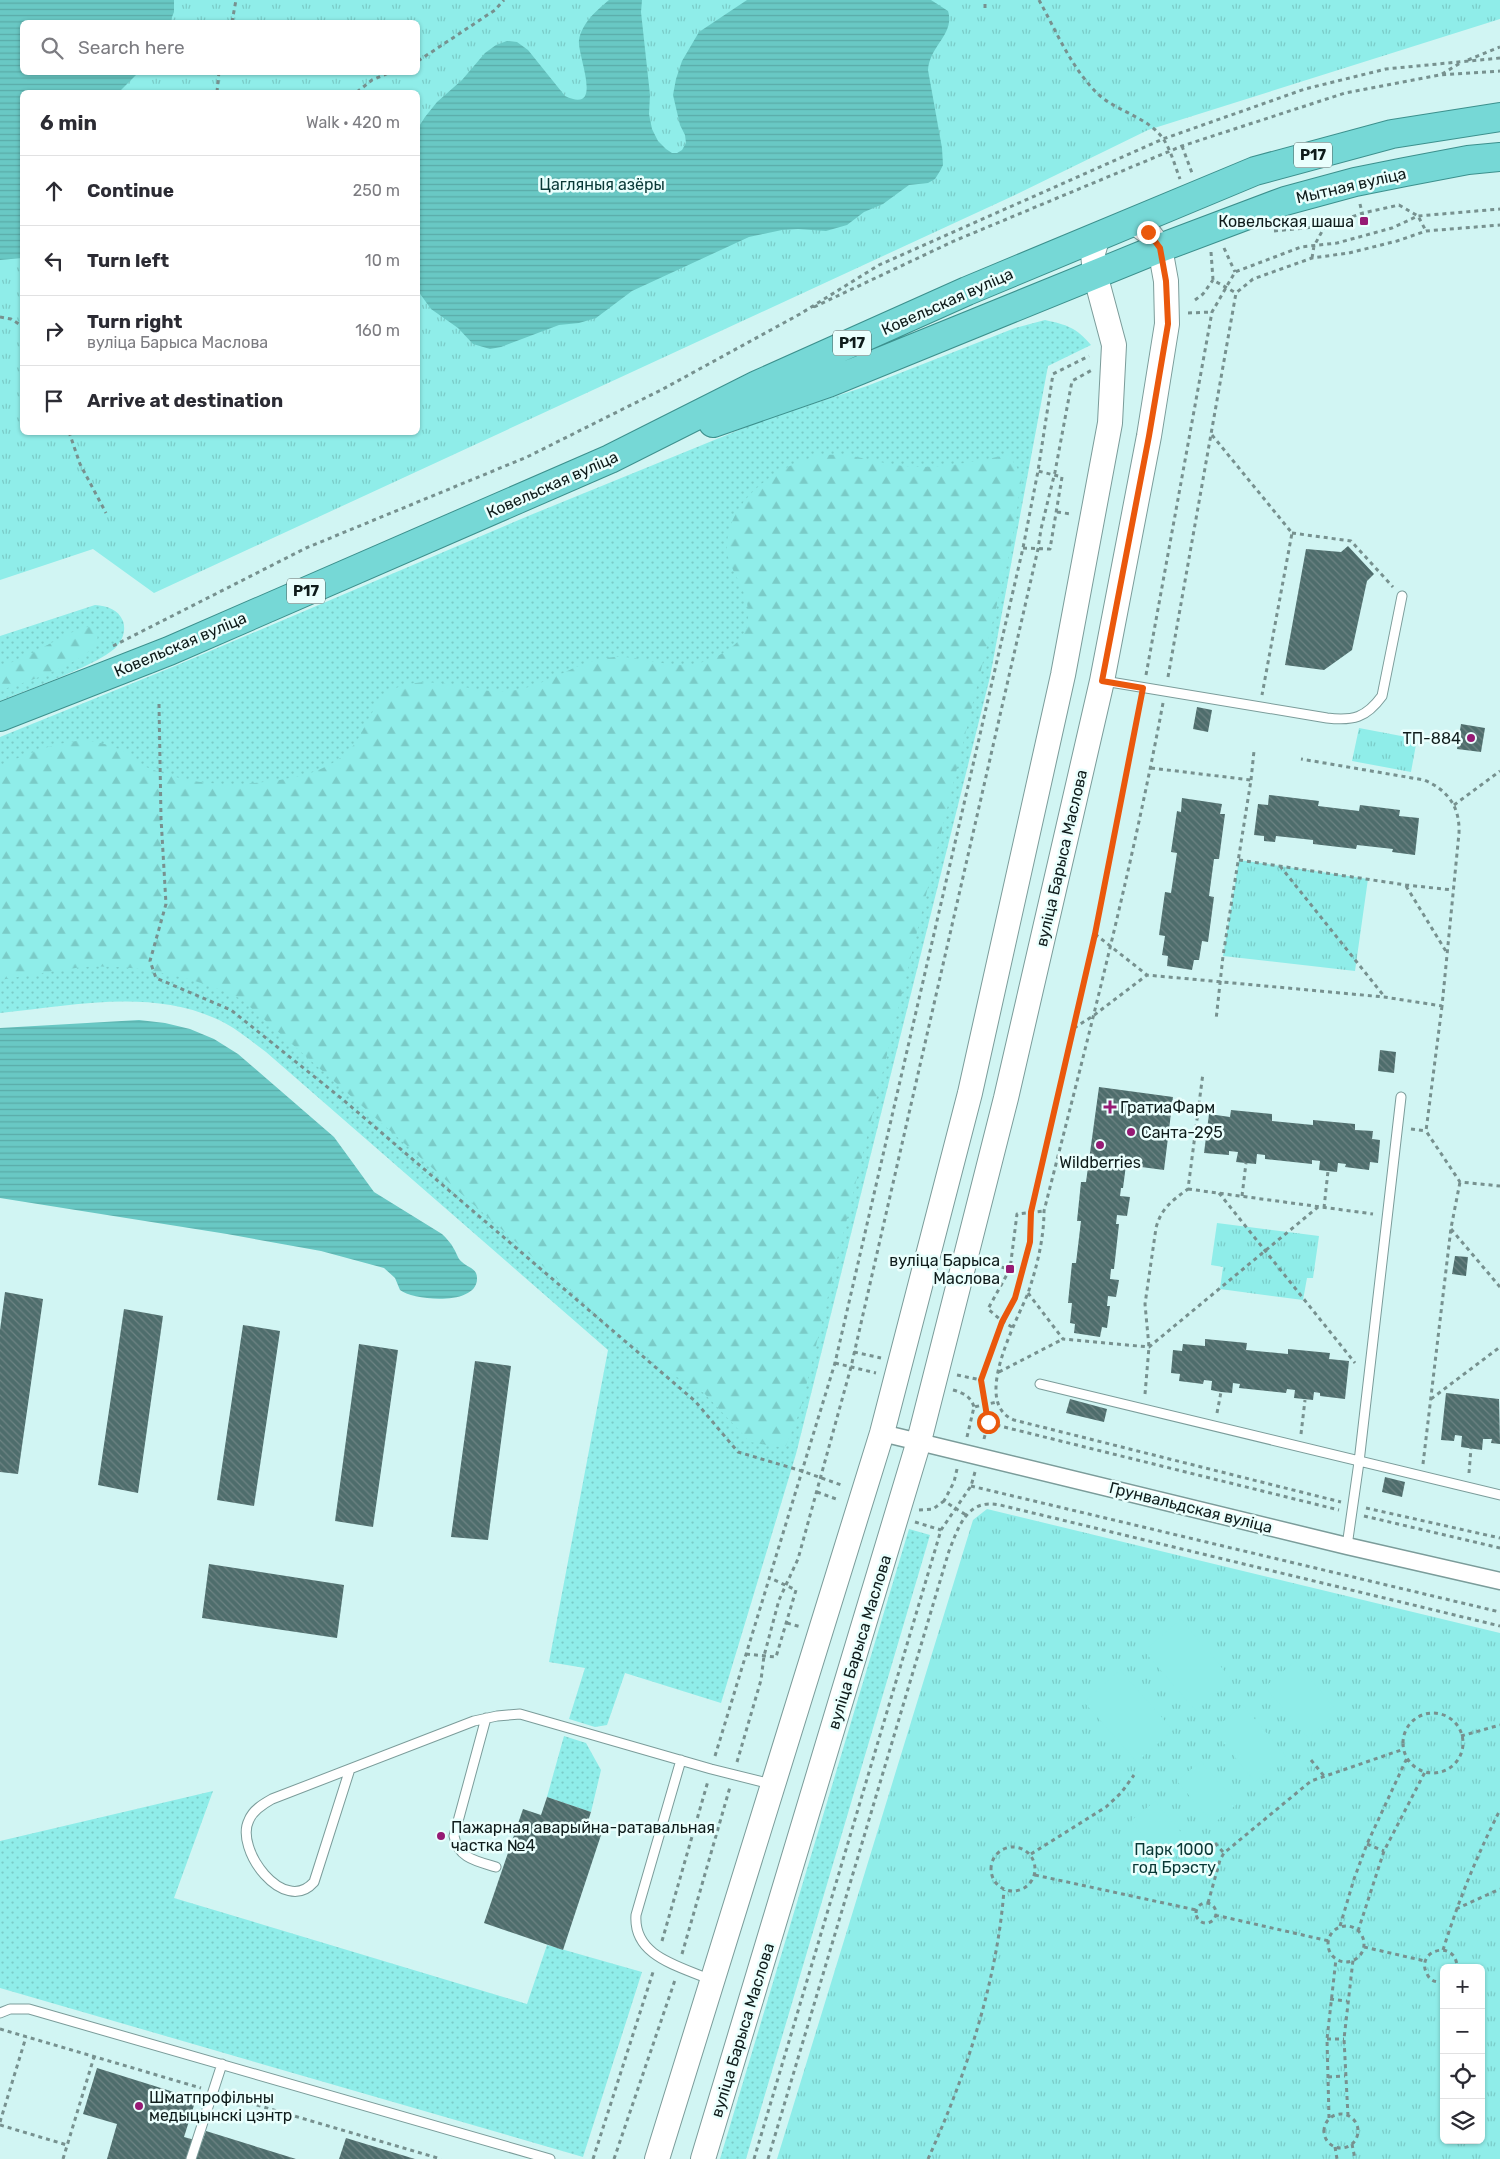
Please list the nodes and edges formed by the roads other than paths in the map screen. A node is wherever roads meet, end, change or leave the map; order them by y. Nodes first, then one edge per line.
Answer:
1 (1500, 116) edge
2 (1500, 157) edge
3 (1133, 221) junction
4 (1098, 236) junction
5 (1160, 248) junction
6 (1095, 274) junction
7 (610, 459) junction
8 (1402, 596) road end
9 (1102, 681) junction
10 (0, 717) edge
11 (1401, 1097) dead end
12 (1040, 1384) dead end
13 (882, 1433) junction
14 (919, 1441) junction
15 (1359, 1462) junction
16 (1500, 1495) edge
17 (1347, 1546) junction
18 (1500, 1581) edge
19 (486, 1718) junction
20 (681, 1760) junction
21 (350, 1769) junction
22 (773, 1785) junction
23 (496, 1867) dead end
24 (712, 1981) junction
25 (0, 2013) edge
26 (222, 2064) junction
27 (192, 2159) edge
28 (550, 2159) edge
29 (657, 2159) edge
30 (703, 2159) edge

1 - 3 highway, Р17
2 - 5 highway, Мытная вуліца / Р17
3 - 4 highway, Р17
3 - 5 main road, вуліца Барыса Маслова
4 - 6 main road
4 - 7 highway, Ковельская вуліца / Р17
5 - 6 highway, Мытная вуліца / Р17
5 - 9 main road, вуліца Барыса Маслова
6 - 7 highway, Р17
6 - 13 main road
7 - 10 highway, Ковельская вуліца / Р17
8 - 9 lane
9 - 14 main road, вуліца Барыса Маслова
11 - 15 lane
12 - 15 lane
13 - 14 street, Грунвальдская вуліца
13 - 22 main road
14 - 17 street, Грунвальдская вуліца
14 - 30 main road, вуліца Барыса Маслова
15 - 16 lane
15 - 17 lane
17 - 18 street, Грунвальдская вуліца
19 - 20 lane
19 - 21 lane
19 - 23 lane
20 - 22 lane
20 - 24 lane
21 - 21 lane
22 - 24 main road
24 - 29 main road
25 - 26 lane
26 - 27 lane
26 - 28 lane

